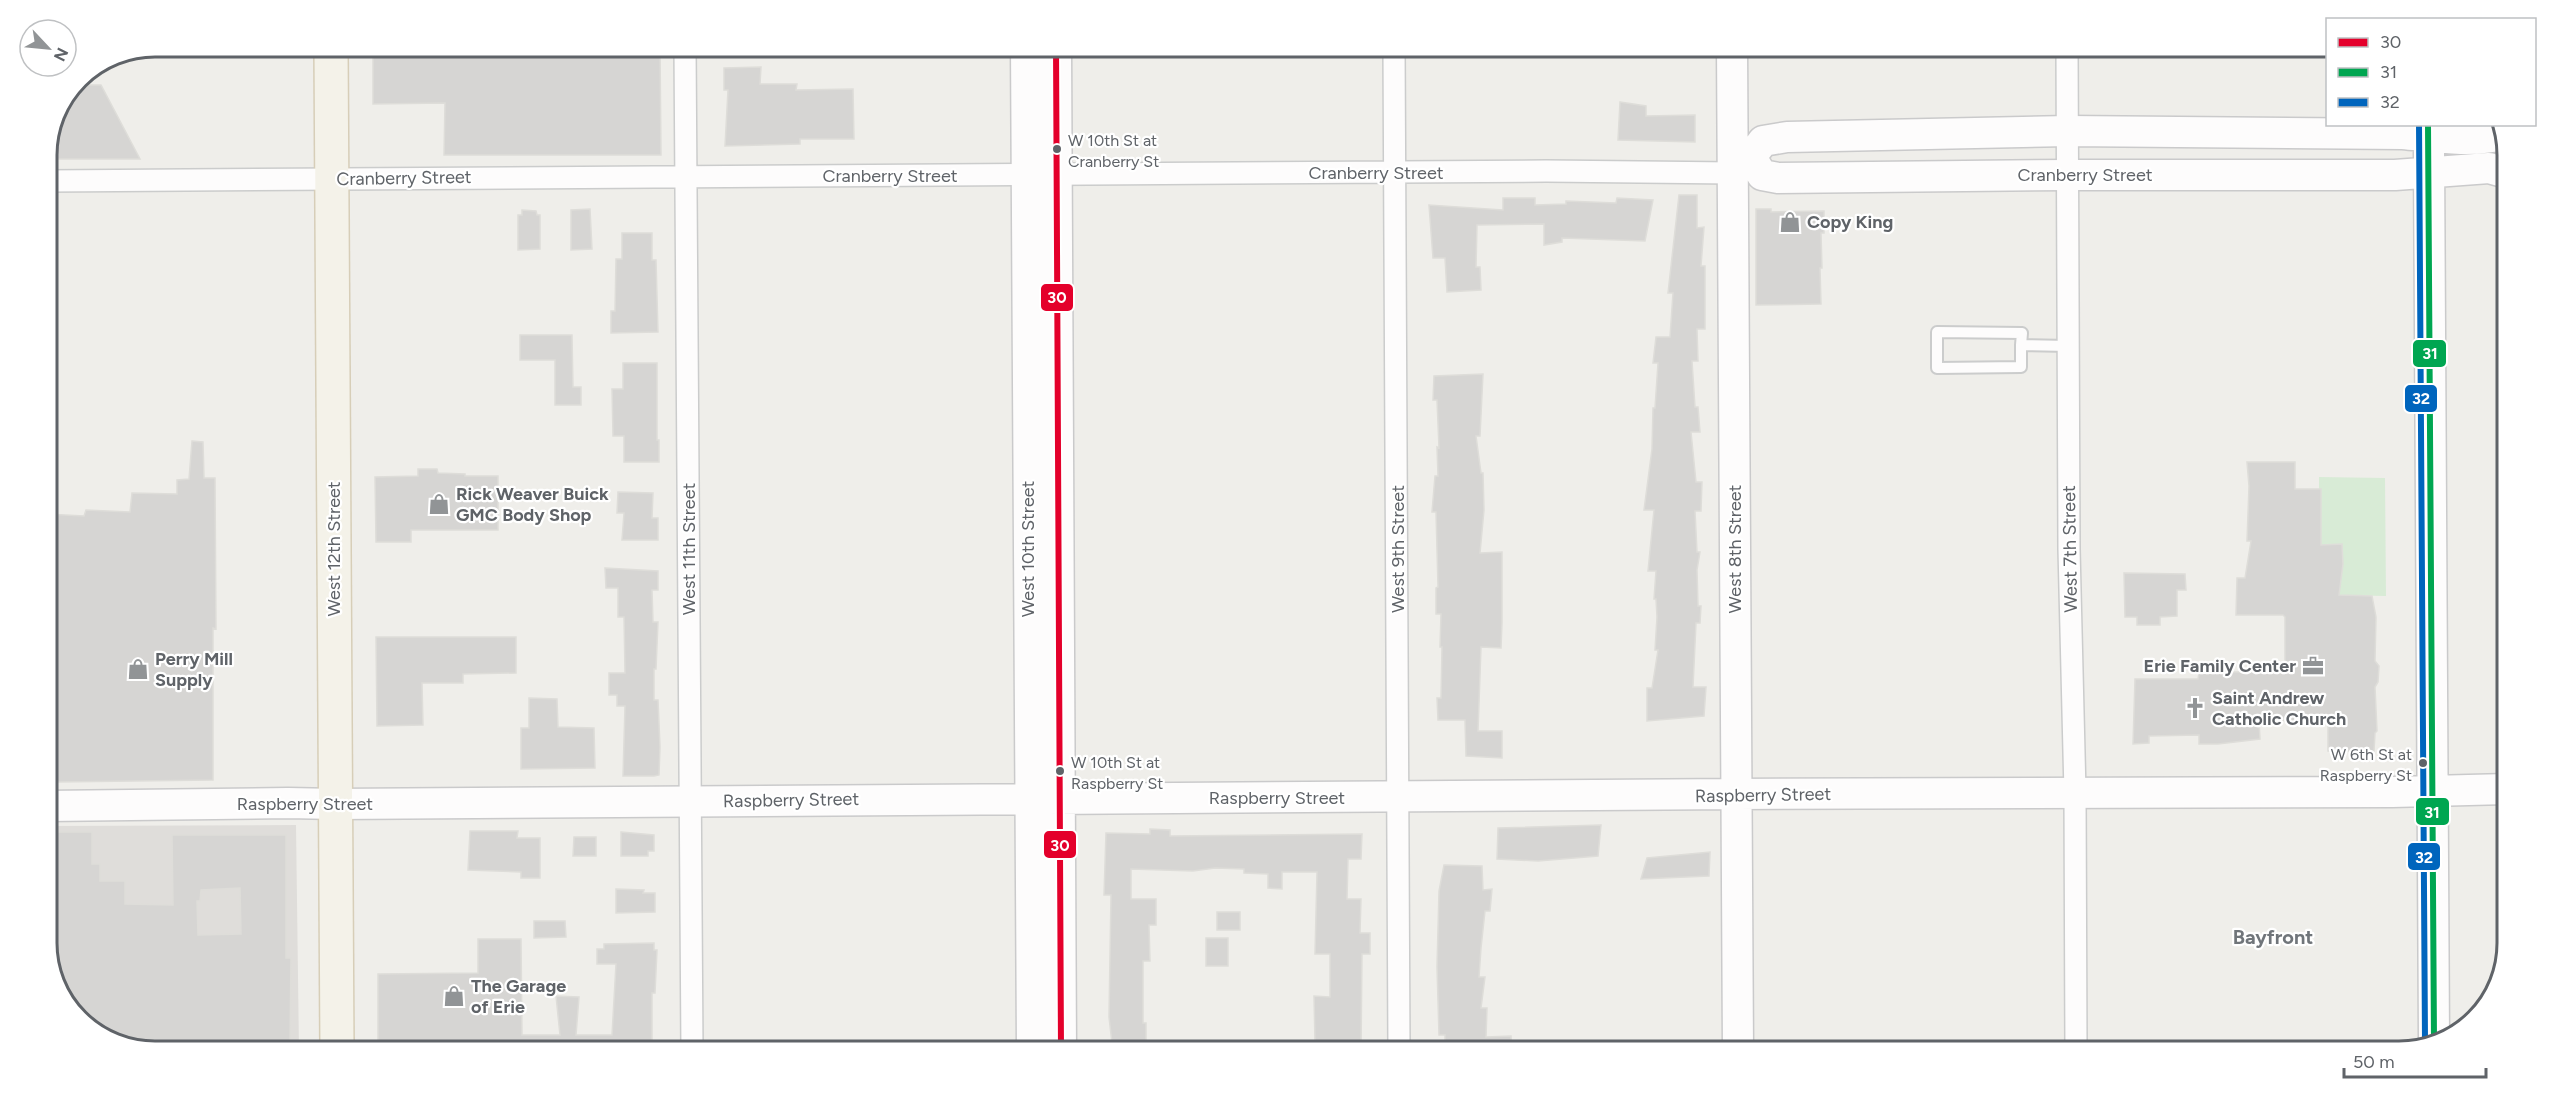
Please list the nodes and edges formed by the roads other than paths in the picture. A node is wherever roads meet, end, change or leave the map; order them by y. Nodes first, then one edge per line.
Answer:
1 (331, 57) edge
2 (685, 57) edge
3 (1026, 57) edge
4 (1056, 57) edge
5 (1394, 57) edge
6 (1733, 57) edge
7 (2067, 57) edge
8 (2428, 130) edge
9 (2068, 131) junction
10 (2495, 137) edge
11 (1739, 162) junction
12 (2497, 170) edge
13 (2429, 171) junction
14 (1395, 173) junction
15 (1057, 175) junction
16 (2068, 175) junction
17 (686, 176) junction
18 (1026, 176) junction
19 (332, 179) junction
20 (57, 181) edge
21 (2021, 345) junction
22 (2068, 346) junction
23 (1028, 488) junction
24 (1058, 488) junction
25 (2497, 789) edge
26 (2434, 791) junction
27 (2075, 793) junction
28 (1737, 794) junction
29 (1400, 797) junction
30 (1044, 798) junction
31 (690, 801) junction
32 (336, 804) junction
33 (57, 806) edge
34 (2434, 1035) edge
35 (337, 1041) edge
36 (692, 1041) edge
37 (1033, 1041) edge
38 (1060, 1041) edge
39 (1399, 1041) edge
40 (1738, 1041) edge
41 (2076, 1041) edge

1 - 19 main road, West 12th Street
2 - 17 street, West 11th Street
3 - 18 street, West 10th Street
4 - 15 street, West 10th Street
5 - 14 street, West 9th Street
6 - 11 street, West 8th Street
7 - 9 street, West 7th Street
8 - 9 street
8 - 10 street
8 - 13 street
9 - 11 street
9 - 16 street, West 7th Street
11 - 14 street, Cranberry Street
11 - 16 street, Cranberry Street
11 - 28 street, West 8th Street
12 - 13 street, Cranberry Street
13 - 16 street, Cranberry Street
13 - 26 street
14 - 15 street, Cranberry Street
14 - 29 street, West 9th Street
15 - 18 street, Cranberry Street
15 - 24 street, West 10th Street
16 - 22 street, West 7th Street
17 - 18 street, Cranberry Street
17 - 19 street, Cranberry Street
17 - 31 street, West 11th Street
18 - 23 street, West 10th Street
19 - 20 street, Cranberry Street
19 - 32 main road, West 12th Street
21 - 21 lane
21 - 22 lane
22 - 27 street, West 7th Street
23 - 24 street
23 - 30 street, West 10th Street
24 - 30 street, West 10th Street
25 - 26 street, Raspberry Street
26 - 27 street, Raspberry Street
26 - 34 street
27 - 28 street, Raspberry Street
27 - 41 street, West 7th Street
28 - 29 street, Raspberry Street
28 - 40 street, West 8th Street
29 - 30 street, Raspberry Street
29 - 39 street, West 9th Street
30 - 31 street, Raspberry Street
30 - 37 street, West 10th Street
30 - 38 street, West 10th Street
31 - 32 street, Raspberry Street
31 - 36 street, West 11th Street
32 - 33 street, Raspberry Street
32 - 35 main road, West 12th Street

